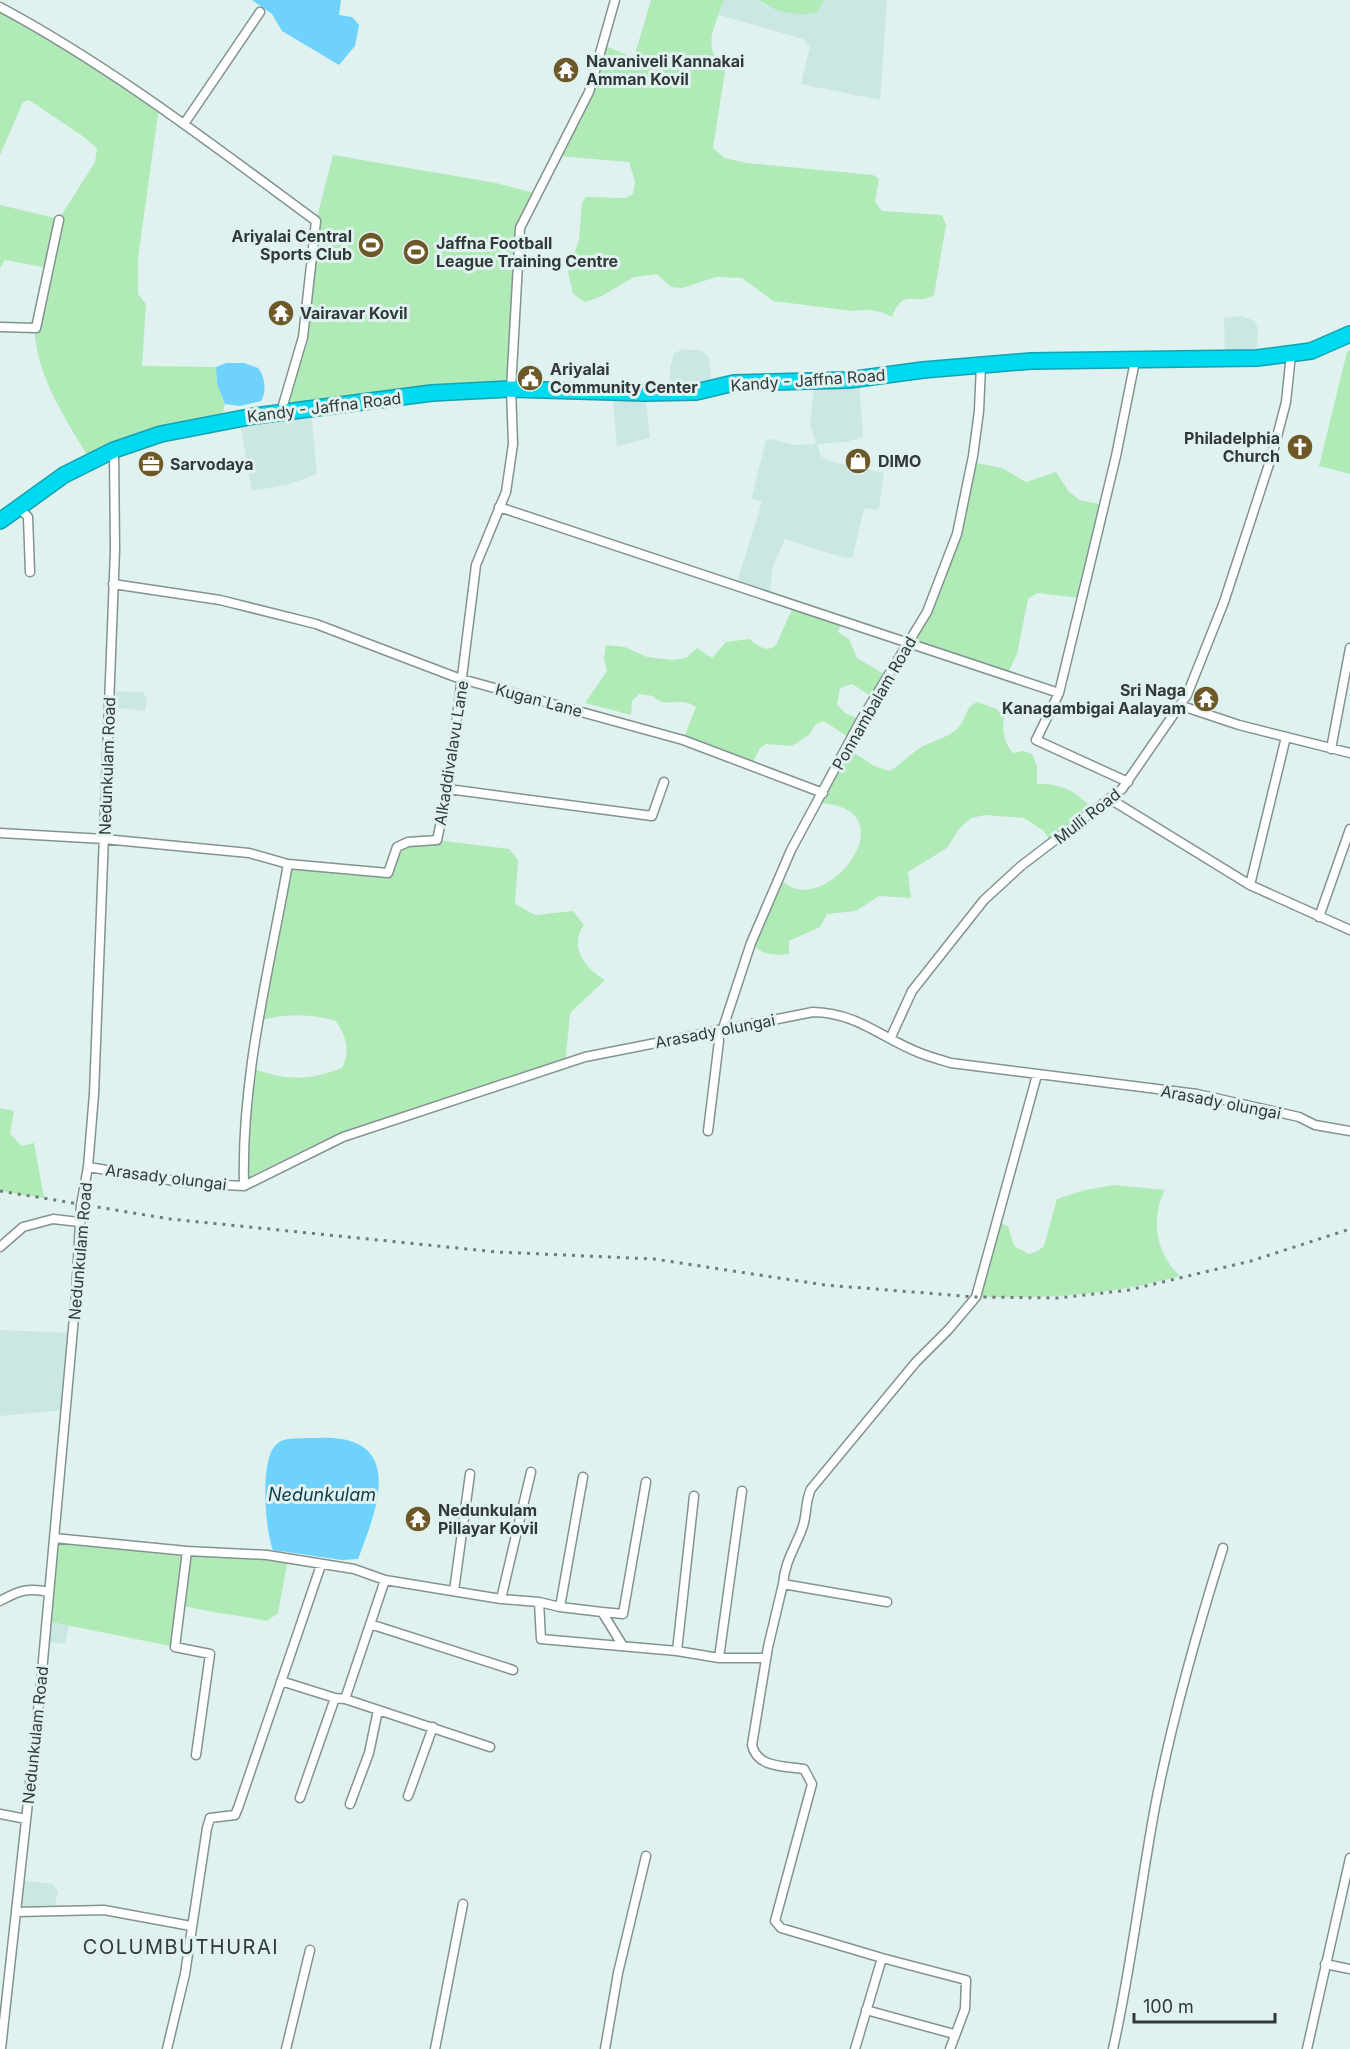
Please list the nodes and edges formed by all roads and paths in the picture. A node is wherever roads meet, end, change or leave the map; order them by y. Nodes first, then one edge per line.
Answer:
1 (615, 0) edge
2 (0, 7) edge
3 (260, 12) dead end
4 (184, 124) junction
5 (58, 220) dead end
6 (0, 327) edge
7 (1350, 334) edge
8 (1290, 354) junction
9 (1135, 361) junction
10 (981, 364) junction
11 (511, 389) junction
12 (281, 412) junction
13 (114, 450) junction
14 (499, 507) junction
15 (20, 508) junction
16 (0, 521) edge
17 (30, 572) dead end
18 (113, 584) junction
19 (909, 642) junction
20 (1350, 648) edge
21 (463, 679) junction
22 (1059, 693) junction
23 (1179, 705) junction
24 (1286, 737) junction
25 (1331, 749) junction
26 (1350, 753) edge
27 (664, 782) dead end
28 (1128, 782) junction
29 (448, 789) junction
30 (823, 793) junction
31 (1110, 799) junction
32 (1350, 829) edge
33 (0, 833) edge
34 (104, 839) junction
35 (288, 864) junction
36 (1250, 885) junction
37 (1319, 917) junction
38 (1350, 930) edge
39 (720, 1029) junction
40 (891, 1037) junction
41 (1037, 1075) junction
42 (708, 1131) dead end
43 (1350, 1131) edge
44 (88, 1167) junction
45 (244, 1186) junction
46 (79, 1222) junction
47 (0, 1247) edge
48 (531, 1472) dead end
49 (471, 1474) dead end
50 (583, 1477) dead end
51 (646, 1482) dead end
52 (742, 1491) dead end
53 (694, 1496) dead end
54 (54, 1538) junction
55 (1223, 1548) dead end
56 (187, 1551) junction
57 (321, 1565) junction
58 (384, 1580) junction
59 (783, 1584) junction
60 (454, 1591) junction
61 (49, 1592) junction
62 (501, 1599) junction
63 (0, 1601) edge
64 (539, 1602) junction
65 (887, 1602) dead end
66 (560, 1606) junction
67 (602, 1612) junction
68 (370, 1624) junction
69 (623, 1646) junction
70 (677, 1651) junction
71 (719, 1658) junction
72 (766, 1658) junction
73 (513, 1670) dead end
74 (282, 1681) junction
75 (334, 1698) junction
76 (345, 1699) junction
77 (378, 1710) junction
78 (433, 1727) junction
79 (490, 1747) dead end
80 (196, 1755) dead end
81 (408, 1796) dead end
82 (300, 1798) dead end
83 (350, 1804) dead end
84 (0, 1814) edge
85 (26, 1819) junction
86 (646, 1856) dead end
87 (1350, 1858) edge
88 (463, 1904) dead end
89 (16, 1912) junction
90 (191, 1926) junction
91 (310, 1950) dead end
92 (882, 1958) junction
93 (1325, 1964) junction
94 (1350, 1969) edge
95 (866, 2010) junction
96 (954, 2034) junction
97 (1, 2049) edge
98 (167, 2049) edge
99 (286, 2049) edge
100 (435, 2049) edge
101 (605, 2049) edge
102 (855, 2049) edge
103 (950, 2049) edge
104 (1113, 2049) edge
105 (1307, 2049) edge

1 - 11 street, Alkaddivalavu Lane
2 - 4 street
3 - 4 street
4 - 12 street
5 - 6 street
7 - 8 highway, Kandy - Jaffna Road
8 - 9 highway, Kandy - Jaffna Road
8 - 23 street, Mulli Road
9 - 10 highway, Kandy - Jaffna Road
9 - 22 street
10 - 11 highway, Kandy - Jaffna Road
10 - 19 street, Ponnambalam Road
11 - 12 highway, Kandy - Jaffna Road
11 - 14 street, Alkaddivalavu Lane
12 - 13 highway, Kandy - Jaffna Road
13 - 15 highway, Kandy - Jaffna Road
13 - 18 street, Nedunkulam Road
14 - 19 street
14 - 21 street, Alkaddivalavu Lane
15 - 16 highway, Kandy - Jaffna Road
15 - 17 street
18 - 21 street, Kugan Lane
18 - 34 street, Nedunkulam Road
19 - 22 street
19 - 30 street, Ponnambalam Road
20 - 25 street
21 - 29 street, Alkaddivalavu Lane
21 - 30 street, Kugan Lane
22 - 28 street
23 - 24 street
23 - 28 street, Mulli Road
24 - 25 street
24 - 36 street
25 - 26 street
27 - 29 street
28 - 31 street, Mulli Road
29 - 35 street, Alkaddivalavu Lane
30 - 39 street, Ponnambalam Road
31 - 36 street
31 - 40 street, Mulli Road
32 - 37 street
33 - 34 street, Alkaddivalavu Lane
34 - 35 street, Alkaddivalavu Lane
34 - 44 street, Nedunkulam Road
35 - 45 street
36 - 37 street
37 - 38 street
39 - 40 street, Arasady olungai
39 - 42 street, Ponnambalam Road
39 - 45 street, Arasady olungai
40 - 41 street, Arasady olungai
41 - 43 street, Arasady olungai
41 - 59 street
44 - 45 street, Arasady olungai
44 - 46 street, Nedunkulam Road
46 - 47 street
46 - 54 street, Nedunkulam Road
48 - 62 street
49 - 60 street
50 - 66 street
51 - 67 street
52 - 71 street
53 - 70 street
54 - 56 street
54 - 61 street, Nedunkulam Road
55 - 104 street
56 - 57 street
56 - 80 street
57 - 58 street
57 - 74 street
58 - 60 street
58 - 68 street
59 - 65 street
59 - 72 street
60 - 62 street
61 - 63 street
61 - 85 street, Nedunkulam Road
62 - 64 street
64 - 66 street
64 - 69 street
66 - 67 street
67 - 69 street
68 - 73 street
68 - 76 street
69 - 70 street
70 - 71 street
71 - 72 street
72 - 92 street
74 - 75 street
74 - 90 street
75 - 76 street
75 - 82 street
76 - 77 street
77 - 78 street
77 - 83 street
78 - 79 street
78 - 81 street
84 - 85 street
85 - 89 street, Nedunkulam Road
86 - 101 street
87 - 93 street
88 - 100 street
89 - 90 street
89 - 97 street, Nedunkulam Road
90 - 98 street
91 - 99 street
92 - 95 street
92 - 96 street
93 - 94 street
93 - 105 street
95 - 96 street
95 - 102 street
96 - 103 street

